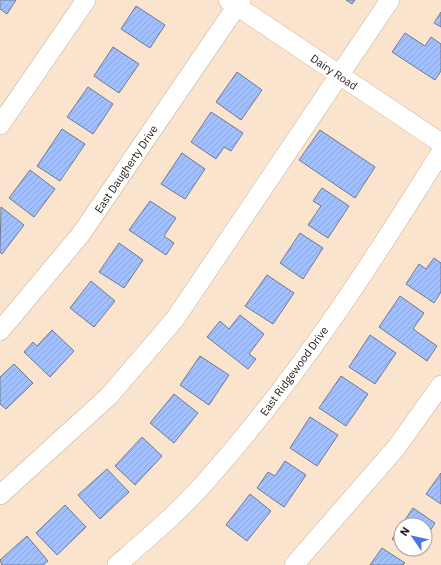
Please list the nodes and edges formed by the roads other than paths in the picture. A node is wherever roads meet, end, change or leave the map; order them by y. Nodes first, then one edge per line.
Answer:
1 (86, 0) edge
2 (390, 0) edge
3 (235, 2) edge
4 (340, 75) junction
5 (0, 125) edge
6 (441, 143) edge
7 (441, 152) edge
8 (0, 331) edge
9 (441, 385) edge
10 (0, 495) edge
11 (117, 565) edge
12 (294, 565) edge

1 - 5 street
2 - 4 street
3 - 4 street, Dairy Road
3 - 8 street, East Daugherty Drive
4 - 6 street, Dairy Road
4 - 10 street
7 - 11 street, East Ridgewood Drive
9 - 12 street

